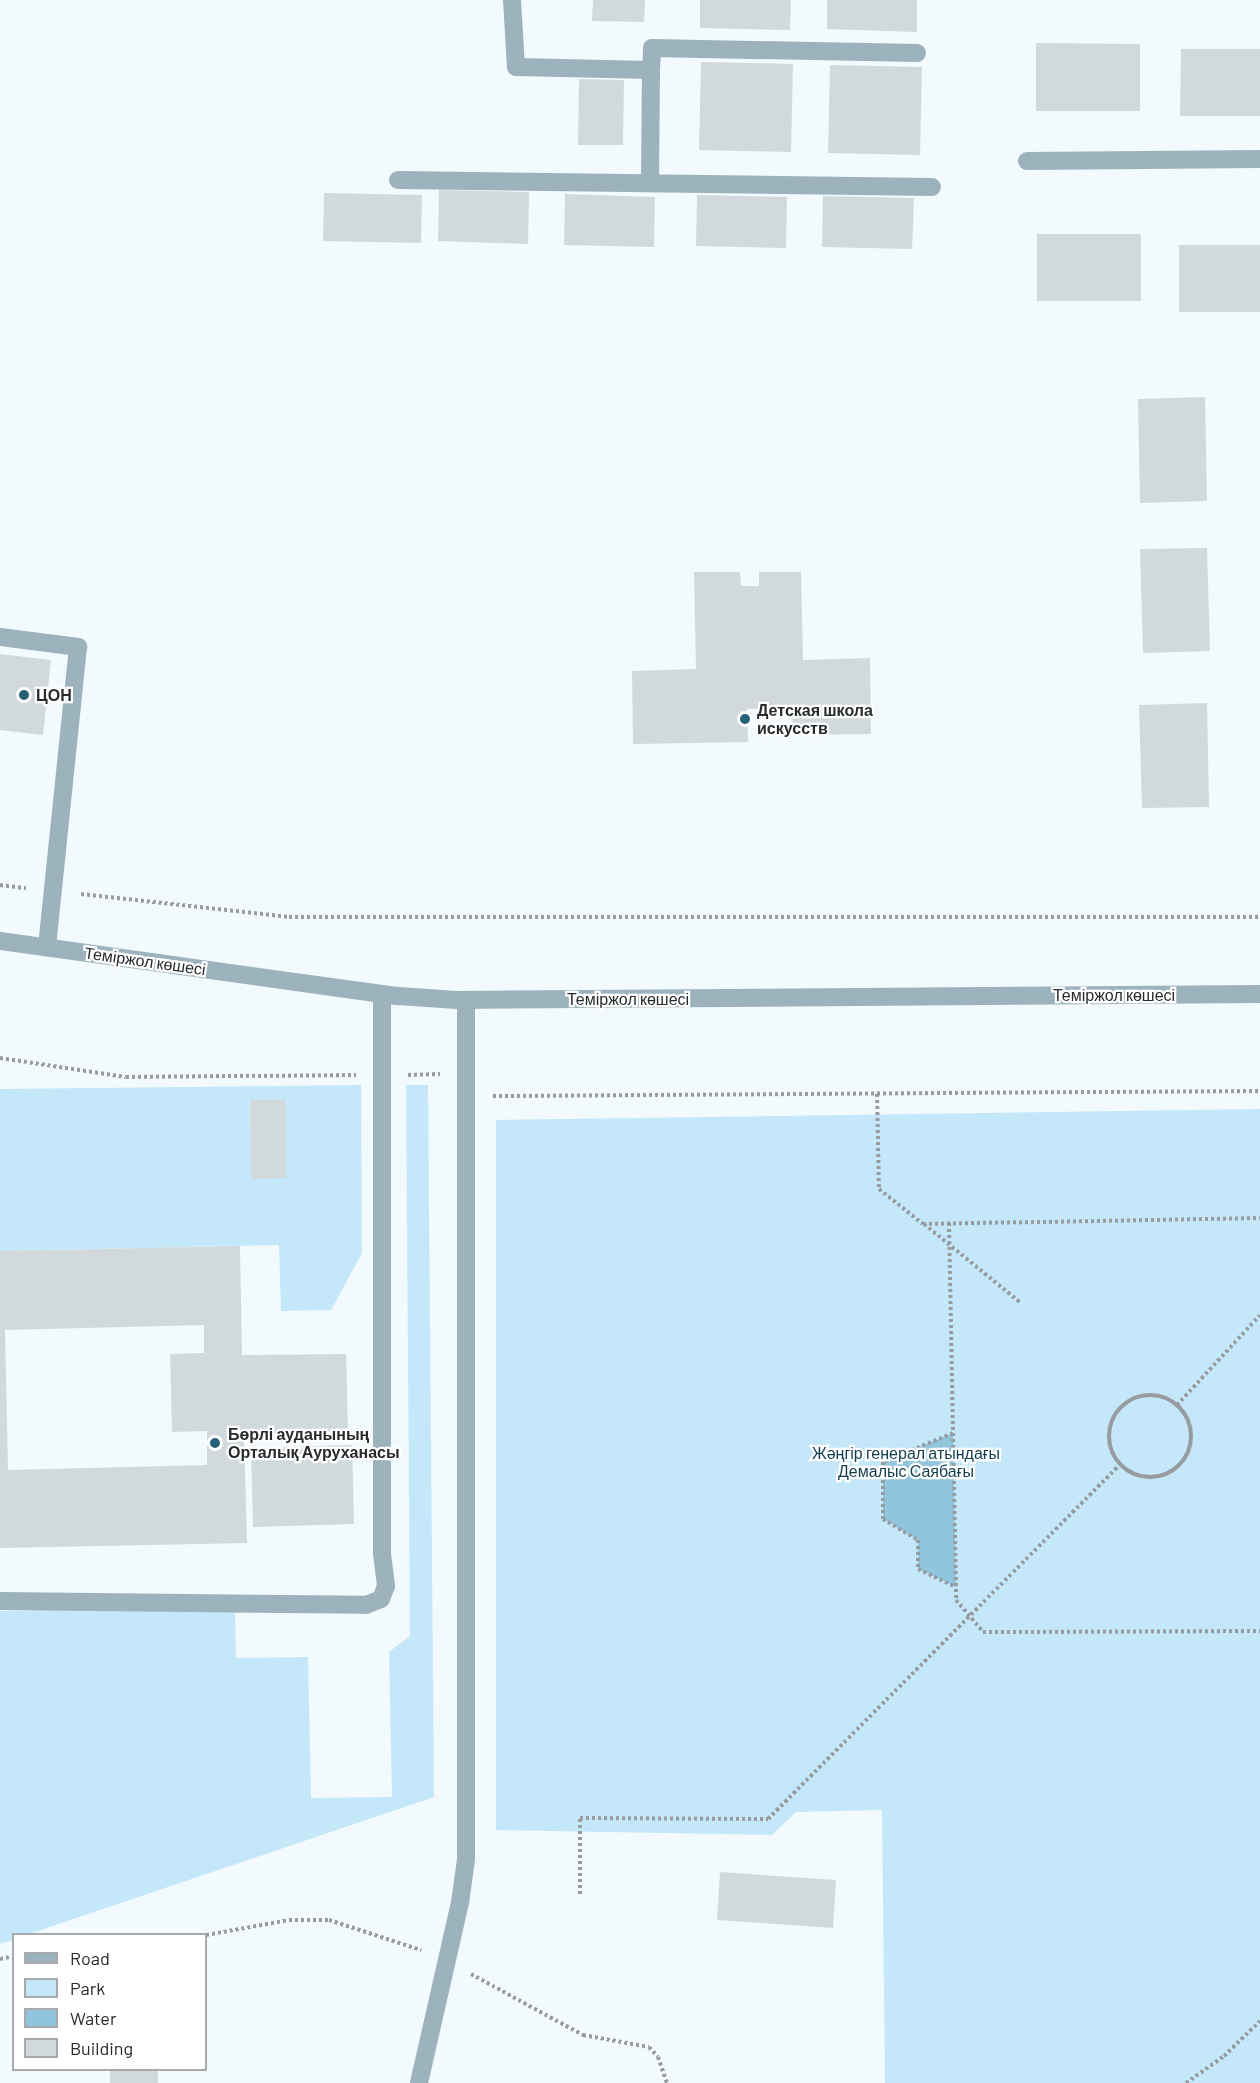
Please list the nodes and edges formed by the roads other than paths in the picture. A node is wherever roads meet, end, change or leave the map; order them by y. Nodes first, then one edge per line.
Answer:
1 (512, 0) edge
2 (917, 52) dead end
3 (651, 70) junction
4 (1260, 159) edge
5 (1027, 161) dead end
6 (398, 180) dead end
7 (650, 182) junction
8 (932, 187) dead end
9 (0, 637) edge
10 (0, 941) edge
11 (47, 947) junction
12 (382, 994) junction
13 (1260, 994) edge
14 (466, 1000) junction
15 (0, 1601) edge
16 (419, 2083) edge

1 - 3 street
2 - 3 street
3 - 7 street
4 - 5 street
6 - 7 street
7 - 8 street
9 - 11 street
10 - 11 street, Теміржол көшесі
11 - 12 street, Теміржол көшесі
12 - 14 street, Теміржол көшесі
12 - 15 street
13 - 14 street, Теміржол көшесі
14 - 16 street

